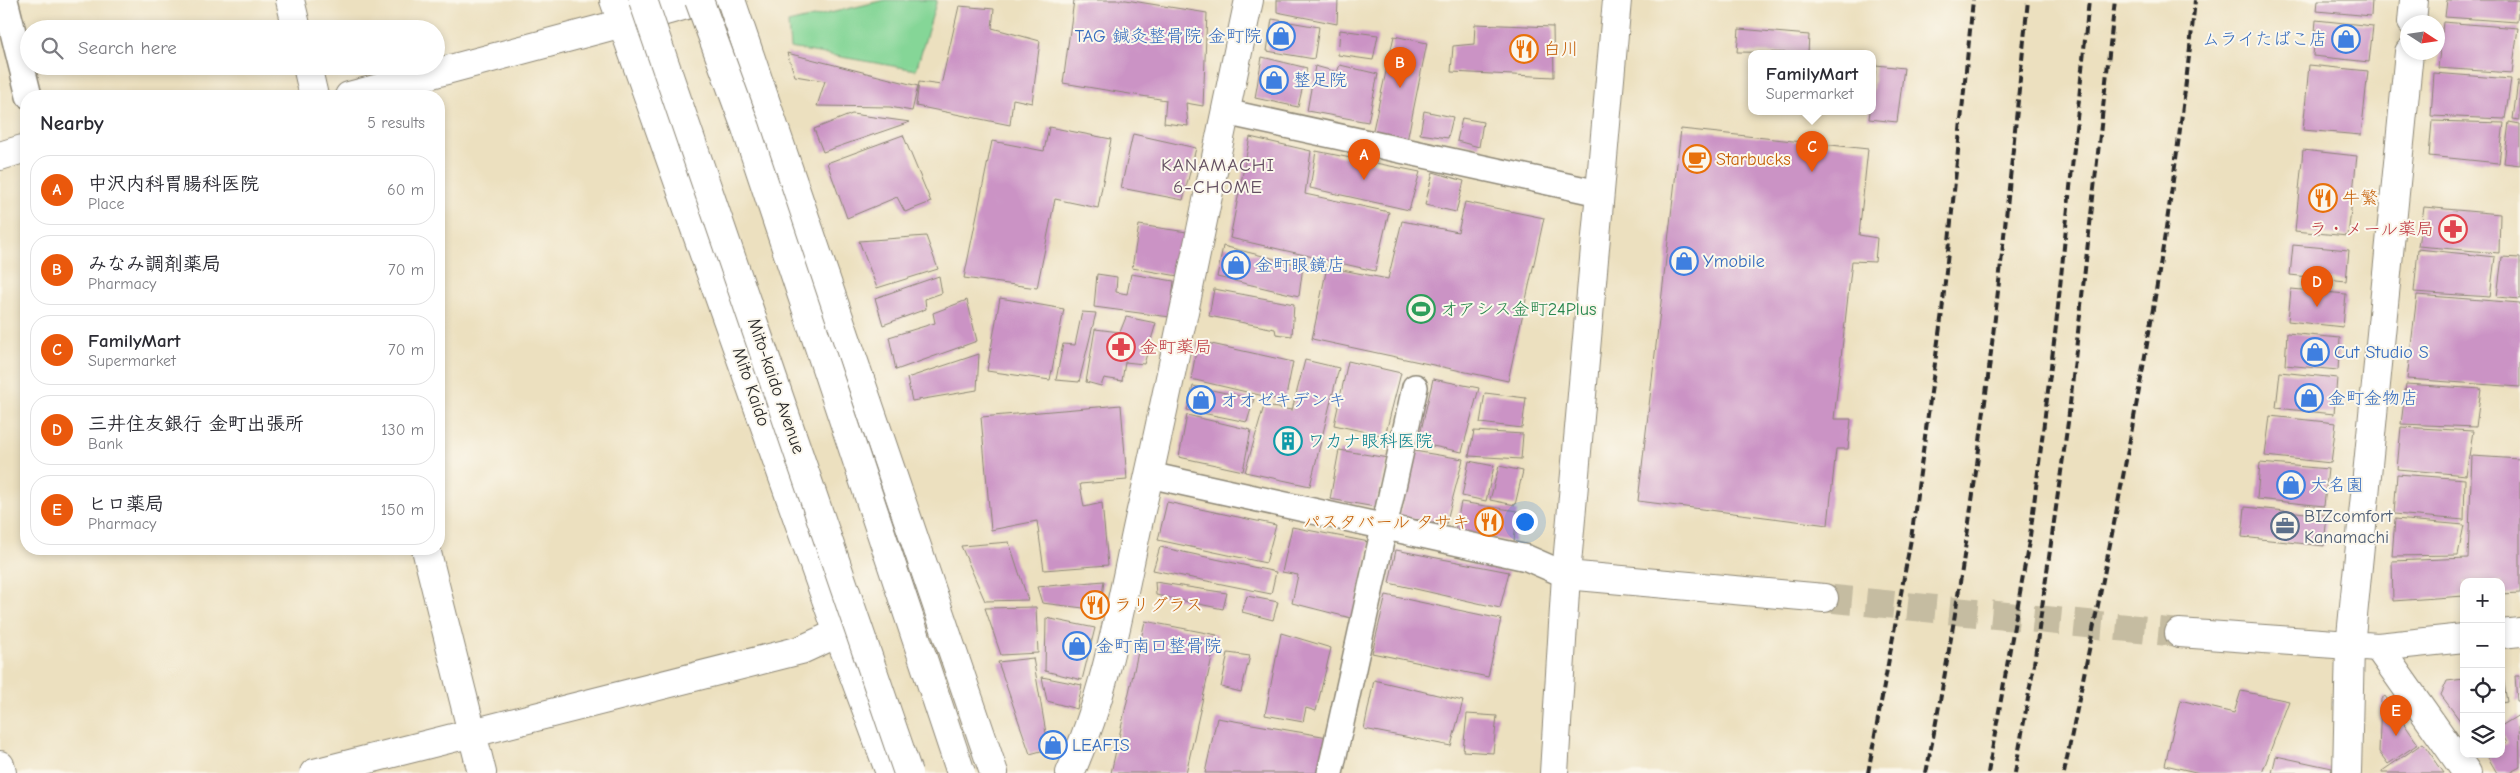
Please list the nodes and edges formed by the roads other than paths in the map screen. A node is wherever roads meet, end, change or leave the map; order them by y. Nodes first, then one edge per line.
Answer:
1 (5, 0) edge
2 (290, 0) edge
3 (643, 0) edge
4 (699, 0) edge
5 (704, 0) edge
6 (731, 0) edge
7 (1249, 0) edge
8 (1617, 0) edge
9 (2414, 0) edge
10 (618, 11) edge
11 (2413, 15) edge
12 (295, 20) edge
13 (20, 60) edge
14 (2408, 60) edge
15 (445, 66) edge
16 (24, 75) edge
17 (309, 75) edge
18 (415, 75) edge
19 (28, 90) edge
20 (313, 90) edge
21 (368, 90) edge
22 (1225, 112) junction
23 (20, 150) edge
24 (0, 156) edge
25 (1599, 194) junction
26 (1415, 388) dead end
27 (1149, 475) junction
28 (1385, 528) junction
29 (428, 555) edge
30 (1566, 574) junction
31 (1824, 598) tunnel mouth
32 (2520, 632) edge
33 (2179, 633) tunnel mouth
34 (838, 634) junction
35 (2505, 634) edge
36 (2460, 638) edge
37 (2350, 646) junction
38 (2378, 647) junction
39 (472, 732) junction
40 (0, 765) edge
41 (2, 773) edge
42 (314, 773) edge
43 (482, 773) edge
44 (890, 773) edge
45 (908, 773) edge
46 (961, 773) edge
47 (994, 773) edge
48 (1070, 773) edge
49 (1330, 773) edge
50 (1554, 773) edge
51 (2347, 773) edge
52 (2467, 773) edge

1 - 13 lane
2 - 12 main road
3 - 45 main road, Mito-kaido Avenue, bridge
4 - 46 main road, bridge
5 - 10 main road
6 - 47 main road
7 - 22 main road
8 - 25 main road
9 - 11 main road
10 - 15 main road
10 - 34 main road, Mito Kaido
14 - 37 main road
16 - 19 lane
17 - 20 main road
18 - 21 main road
22 - 25 lane
22 - 27 main road
23 - 24 main road
25 - 30 main road
26 - 28 lane
27 - 28 lane
27 - 48 main road
28 - 30 lane
28 - 49 lane
29 - 39 main road
30 - 31 main road
30 - 50 main road
32 - 35 main road
33 - 37 main road
34 - 39 main road
34 - 44 main road, Mito Kaido
36 - 38 main road
37 - 38 main road
37 - 51 main road
38 - 52 main road
39 - 42 main road
39 - 43 main road
40 - 41 main road

